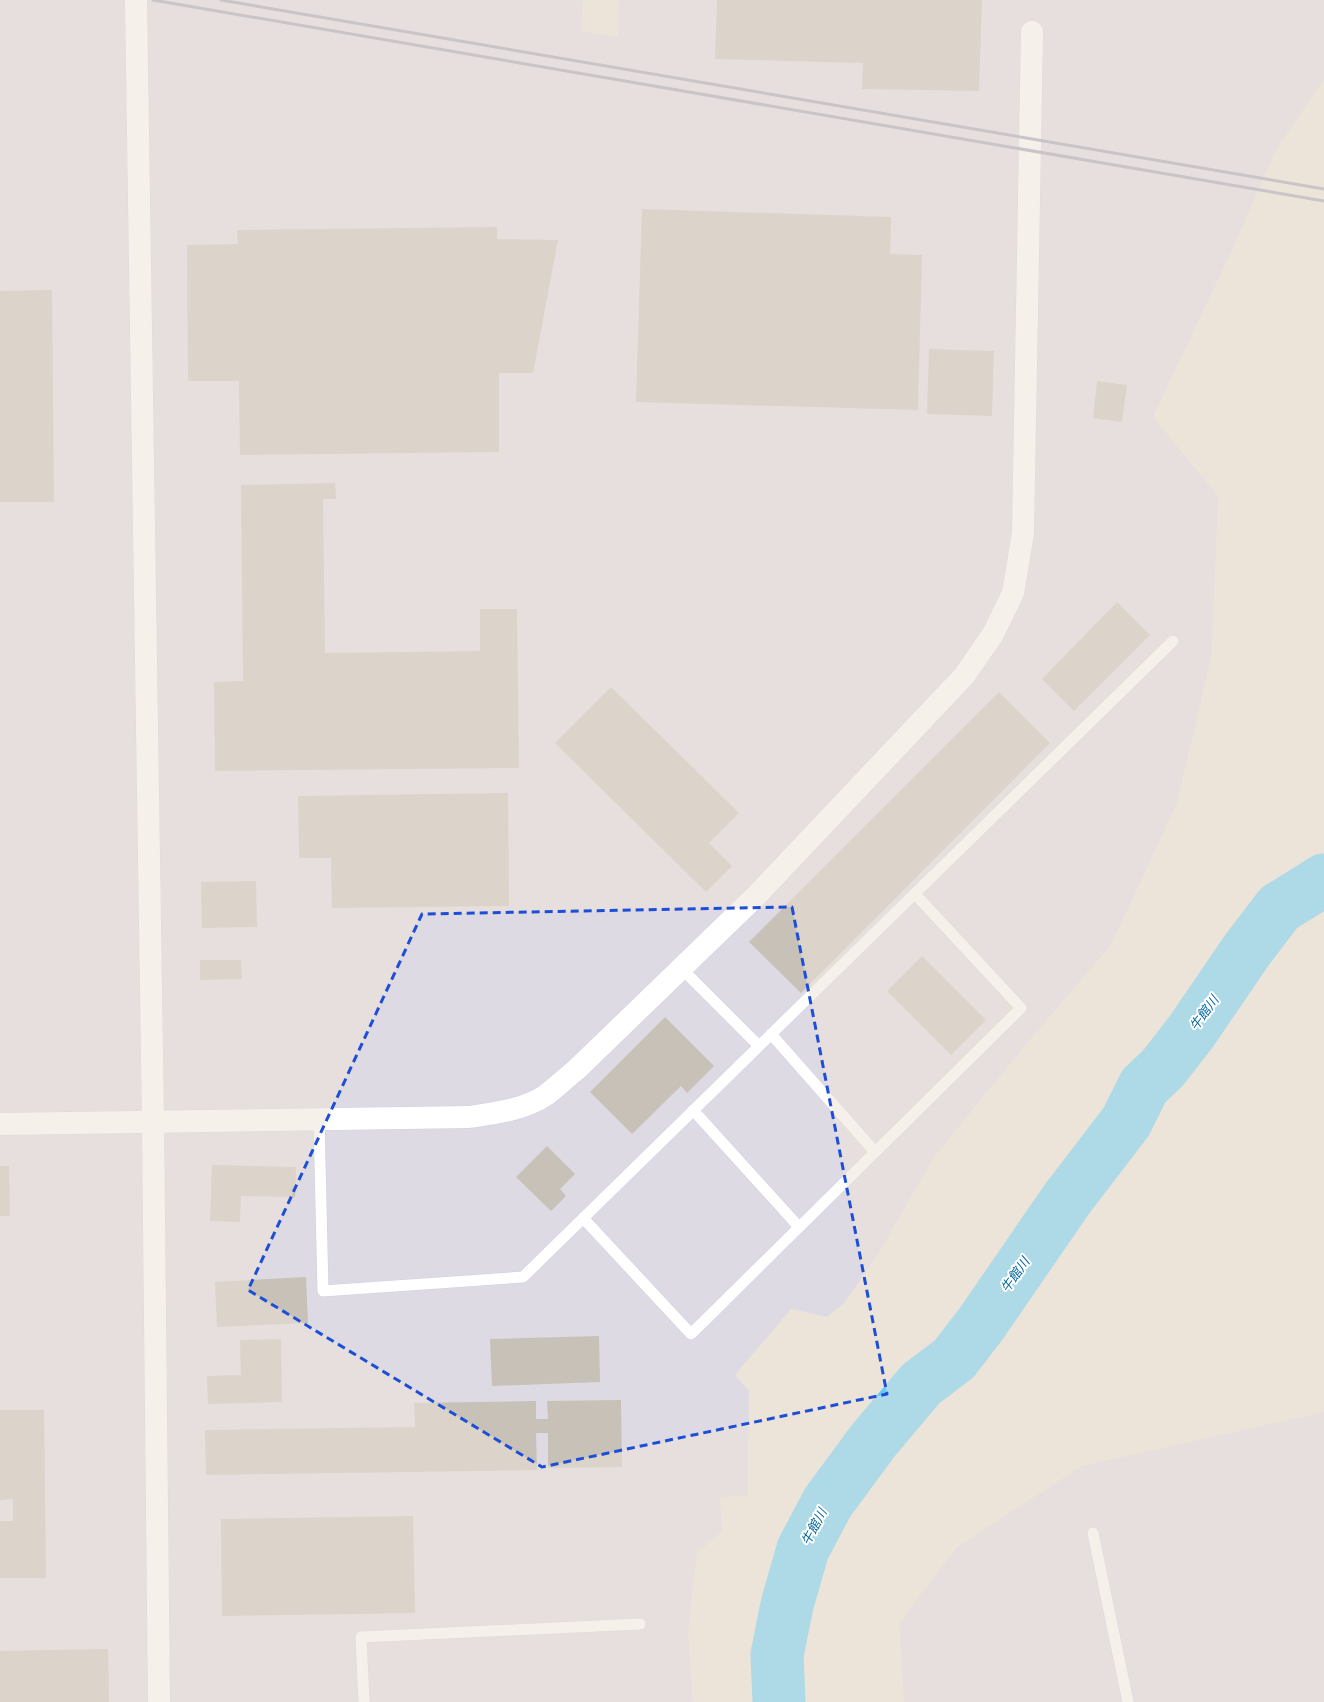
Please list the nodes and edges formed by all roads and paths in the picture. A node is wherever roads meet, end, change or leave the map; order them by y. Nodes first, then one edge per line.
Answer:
1 (136, 0) edge
2 (1032, 32) dead end
3 (1173, 641) dead end
4 (914, 894) junction
5 (681, 968) junction
6 (771, 1034) junction
7 (759, 1046) junction
8 (693, 1110) junction
9 (319, 1119) junction
10 (153, 1122) junction
11 (0, 1124) edge
12 (875, 1152) junction
13 (583, 1218) junction
14 (799, 1227) junction
15 (1093, 1533) dead end
16 (640, 1624) dead end
17 (159, 1702) edge
18 (364, 1702) edge
19 (1128, 1702) edge

1 - 10 street
2 - 5 street
3 - 4 lane
4 - 6 lane
4 - 12 lane
5 - 7 lane
5 - 9 street
6 - 7 lane
6 - 12 lane
7 - 8 lane
8 - 13 lane
8 - 14 lane
9 - 10 street
9 - 13 lane
10 - 11 street
10 - 17 street
12 - 14 lane
13 - 14 lane
15 - 19 lane
16 - 18 lane

